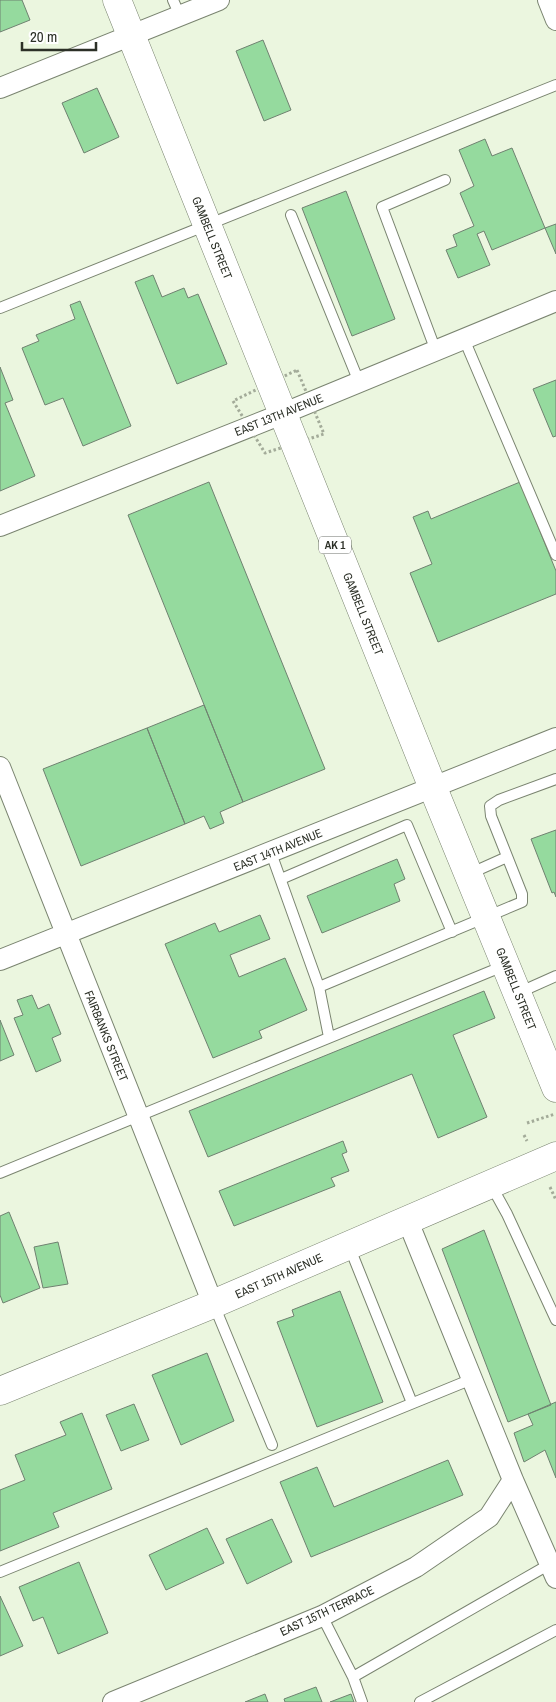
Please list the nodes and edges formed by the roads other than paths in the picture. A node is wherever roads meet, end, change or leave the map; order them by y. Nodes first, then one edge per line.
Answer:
1 (117, 0) edge
2 (219, 0) edge
3 (548, 0) edge
4 (176, 8) edge
5 (556, 20) edge
6 (132, 35) junction
7 (556, 85) edge
8 (0, 88) edge
9 (445, 180) dead end
10 (291, 215) dead end
11 (207, 225) junction
12 (556, 301) edge
13 (0, 308) edge
14 (464, 339) junction
15 (436, 351) junction
16 (359, 382) junction
17 (282, 414) junction
18 (0, 526) edge
19 (556, 556) edge
20 (556, 738) edge
21 (0, 767) edge
22 (556, 779) edge
23 (433, 788) junction
24 (271, 853) junction
25 (508, 857) junction
26 (468, 875) junction
27 (281, 879) junction
28 (486, 918) junction
29 (452, 932) junction
30 (66, 935) junction
31 (0, 960) edge
32 (506, 965) junction
33 (556, 976) edge
34 (319, 987) junction
35 (517, 993) junction
36 (330, 1037) junction
37 (556, 1088) edge
38 (138, 1116) junction
39 (556, 1156) edge
40 (0, 1173) edge
41 (491, 1184) junction
42 (407, 1220) junction
43 (348, 1245) junction
44 (213, 1304) junction
45 (556, 1320) edge
46 (472, 1379) junction
47 (0, 1391) edge
48 (412, 1403) junction
49 (272, 1445) dead end
50 (513, 1480) junction
51 (553, 1571) edge
52 (0, 1572) edge
53 (322, 1616) junction
54 (556, 1630) edge
55 (353, 1677) junction
56 (113, 1702) edge
57 (362, 1702) edge
58 (420, 1702) edge

1 - 6 main road, GAMBELL STREET / AK 1
2 - 4 street
3 - 5 street
4 - 6 street
6 - 8 street
6 - 11 main road, GAMBELL STREET / AK 1
7 - 11 lane
9 - 15 lane
10 - 16 lane
11 - 13 lane
11 - 17 main road, GAMBELL STREET / AK 1
12 - 14 street, EAST 13TH AVENUE
14 - 15 street, EAST 13TH AVENUE
14 - 19 lane
15 - 16 street, EAST 13TH AVENUE
16 - 17 street, EAST 13TH AVENUE
17 - 18 street, EAST 13TH AVENUE
17 - 23 main road, GAMBELL STREET / AK 1
20 - 23 street, EAST 14TH AVENUE
21 - 30 street, FAIRBANKS STREET
22 - 25 lane
23 - 24 street, EAST 14TH AVENUE
23 - 26 main road, GAMBELL STREET / AK 1
24 - 27 lane
24 - 30 street, EAST 14TH AVENUE
25 - 26 lane
25 - 28 lane
26 - 28 main road, GAMBELL STREET / AK 1
27 - 29 lane
27 - 34 lane
28 - 29 lane
28 - 32 main road, GAMBELL STREET / AK 1
29 - 34 lane
30 - 31 street, EAST 14TH AVENUE
30 - 38 street, FAIRBANKS STREET
32 - 35 main road, GAMBELL STREET / AK 1
32 - 36 lane
33 - 35 lane
34 - 36 lane
35 - 37 main road, GAMBELL STREET / AK 1
36 - 38 lane
38 - 40 lane
38 - 44 street, FAIRBANKS STREET
39 - 41 main road, EAST 15TH AVENUE
41 - 42 main road, EAST 15TH AVENUE
41 - 45 lane
42 - 43 main road, EAST 15TH AVENUE
42 - 46 street
43 - 44 main road, EAST 15TH AVENUE
43 - 48 lane
44 - 47 main road, EAST 15TH AVENUE
44 - 49 lane
46 - 48 lane
46 - 50 street
48 - 52 lane
50 - 51 street
50 - 53 street, EAST 15TH TERRACE
51 - 55 lane
53 - 55 lane
53 - 56 street, EAST 15TH TERRACE
54 - 58 lane
55 - 57 lane

